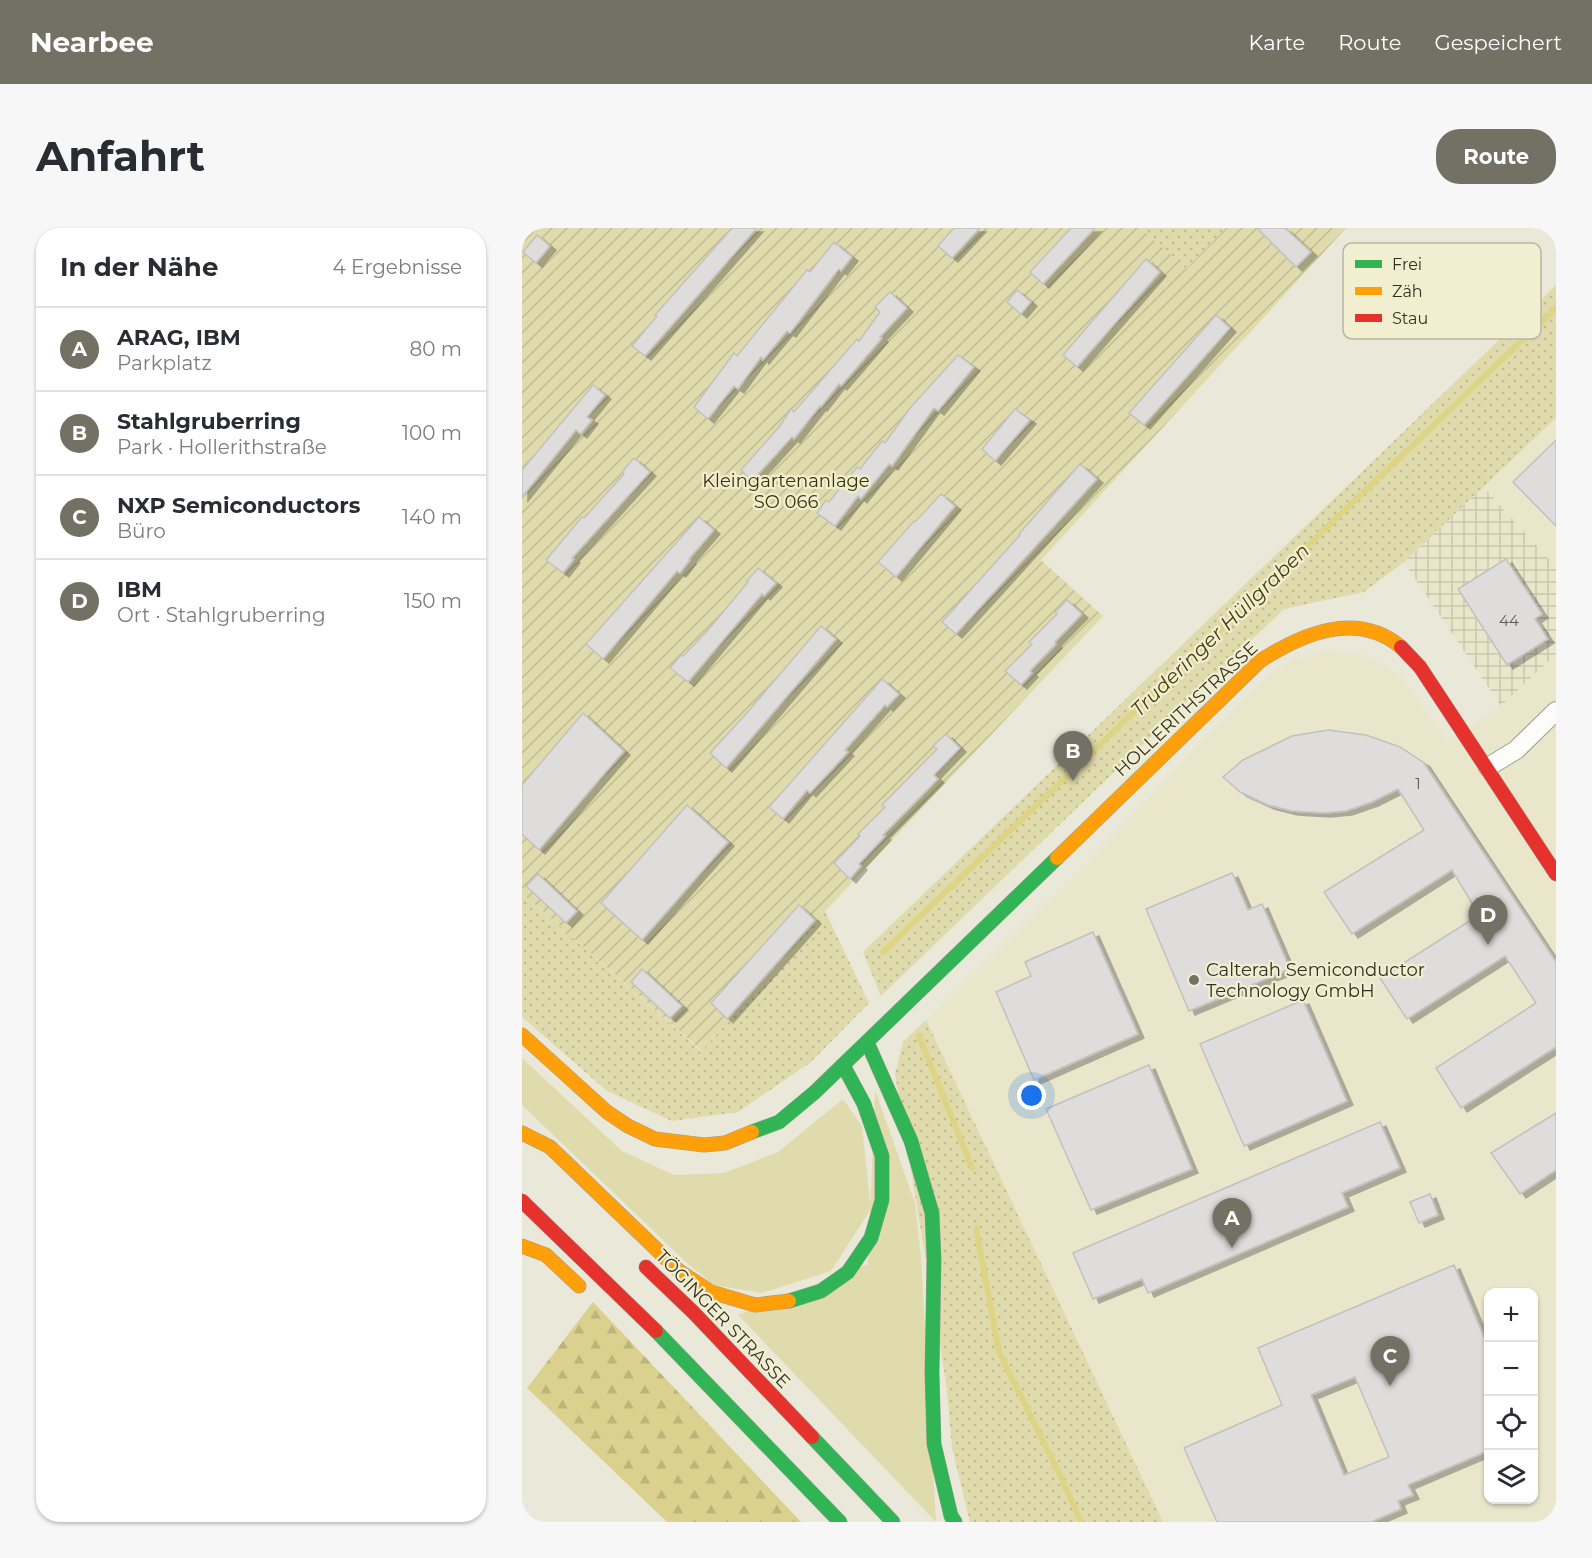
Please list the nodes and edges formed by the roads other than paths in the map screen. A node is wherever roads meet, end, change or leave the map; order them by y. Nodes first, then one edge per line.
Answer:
1 (1556, 711) edge
2 (1488, 767) junction
3 (1556, 874) edge
4 (522, 1035) edge
5 (867, 1042) junction
6 (843, 1065) junction
7 (522, 1133) edge
8 (522, 1201) edge
9 (522, 1246) edge
10 (637, 1258) dead end
11 (590, 1295) dead end
12 (643, 1339) dead end
13 (680, 1354) junction
14 (840, 1522) edge
15 (893, 1522) edge
16 (955, 1522) edge

1 - 2 street
2 - 3 main road, HOLLERITHSTRASSE
2 - 5 main road, HOLLERITHSTRASSE
4 - 6 main road, HOLLERITHSTRASSE
5 - 6 main road, HOLLERITHSTRASSE
5 - 16 main road
6 - 7 main road
8 - 13 main road
9 - 11 main road
10 - 15 main road, TÖGINGER STRASSE
12 - 13 main road
13 - 14 main road

